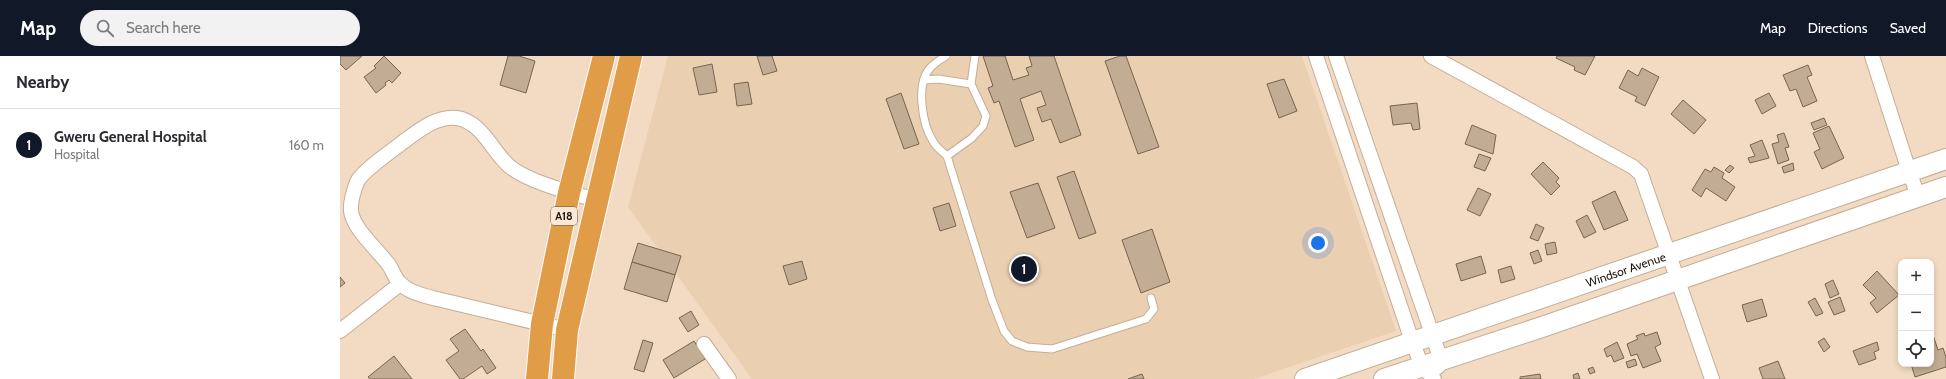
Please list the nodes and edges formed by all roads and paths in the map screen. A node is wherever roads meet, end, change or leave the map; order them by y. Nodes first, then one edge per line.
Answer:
1 (604, 56) edge
2 (631, 56) edge
3 (946, 56) edge
4 (975, 56) edge
5 (1339, 56) edge
6 (1431, 56) edge
7 (1872, 56) edge
8 (1318, 60) edge
9 (924, 80) junction
10 (971, 84) junction
11 (588, 118) junction
12 (615, 122) junction
13 (947, 156) junction
14 (1946, 159) edge
15 (1909, 171) junction
16 (1946, 187) edge
17 (569, 192) junction
18 (1918, 196) junction
19 (596, 200) junction
20 (1668, 254) junction
21 (1677, 279) junction
22 (400, 284) junction
23 (1151, 298) dead end
24 (542, 324) junction
25 (567, 330) junction
26 (340, 331) edge
27 (1432, 334) junction
28 (1412, 341) junction
29 (704, 344) dead end
30 (1433, 371) edge
31 (537, 379) edge
32 (563, 379) edge
33 (729, 379) edge
34 (1305, 379) edge
35 (1384, 379) edge
36 (1712, 379) edge

1 - 11 highway, A18
2 - 12 highway, A18
3 - 9 lane
4 - 10 lane
5 - 8 street
5 - 27 street
6 - 20 street
7 - 15 street
8 - 28 street
9 - 10 lane
9 - 13 lane
10 - 13 lane
11 - 12 highway
11 - 17 highway, A18
12 - 19 highway, A18
13 - 23 lane
14 - 15 main road, Windsor Avenue
15 - 18 street
15 - 20 main road, Windsor Avenue
16 - 18 main road
17 - 19 street
17 - 22 street
17 - 24 highway, A18
18 - 21 main road
19 - 25 highway, A18
20 - 21 street
20 - 27 main road, Windsor Avenue
21 - 30 main road
21 - 36 street
22 - 24 street
22 - 26 street
24 - 25 street
24 - 31 highway, A18
25 - 32 highway, A18
27 - 28 main road, Windsor Avenue
27 - 30 street
28 - 30 street
28 - 34 main road, Windsor Avenue
29 - 33 street
30 - 35 main road

